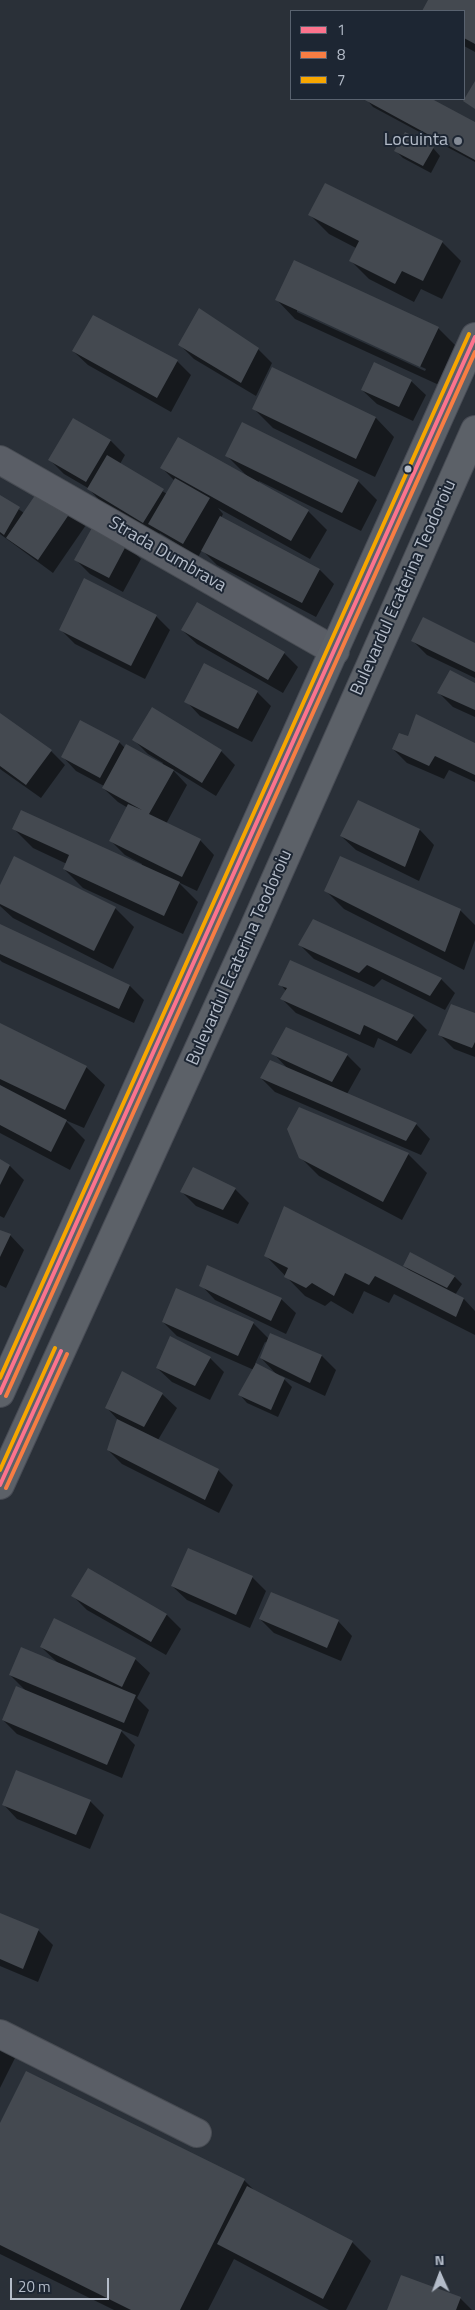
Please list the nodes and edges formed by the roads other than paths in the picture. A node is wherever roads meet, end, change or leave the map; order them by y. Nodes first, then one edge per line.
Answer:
1 (475, 337) edge
2 (475, 430) edge
3 (0, 460) edge
4 (334, 651) junction
5 (369, 668) junction
6 (0, 1393) edge
7 (0, 1485) edge
8 (0, 2034) edge
9 (197, 2132) dead end

1 - 4 main road
2 - 5 main road, Bulevardul Ecaterina Teodoroiu
3 - 4 street, Strada Dumbrava
4 - 5 main road
4 - 6 main road
5 - 7 main road, Bulevardul Ecaterina Teodoroiu
8 - 9 street

